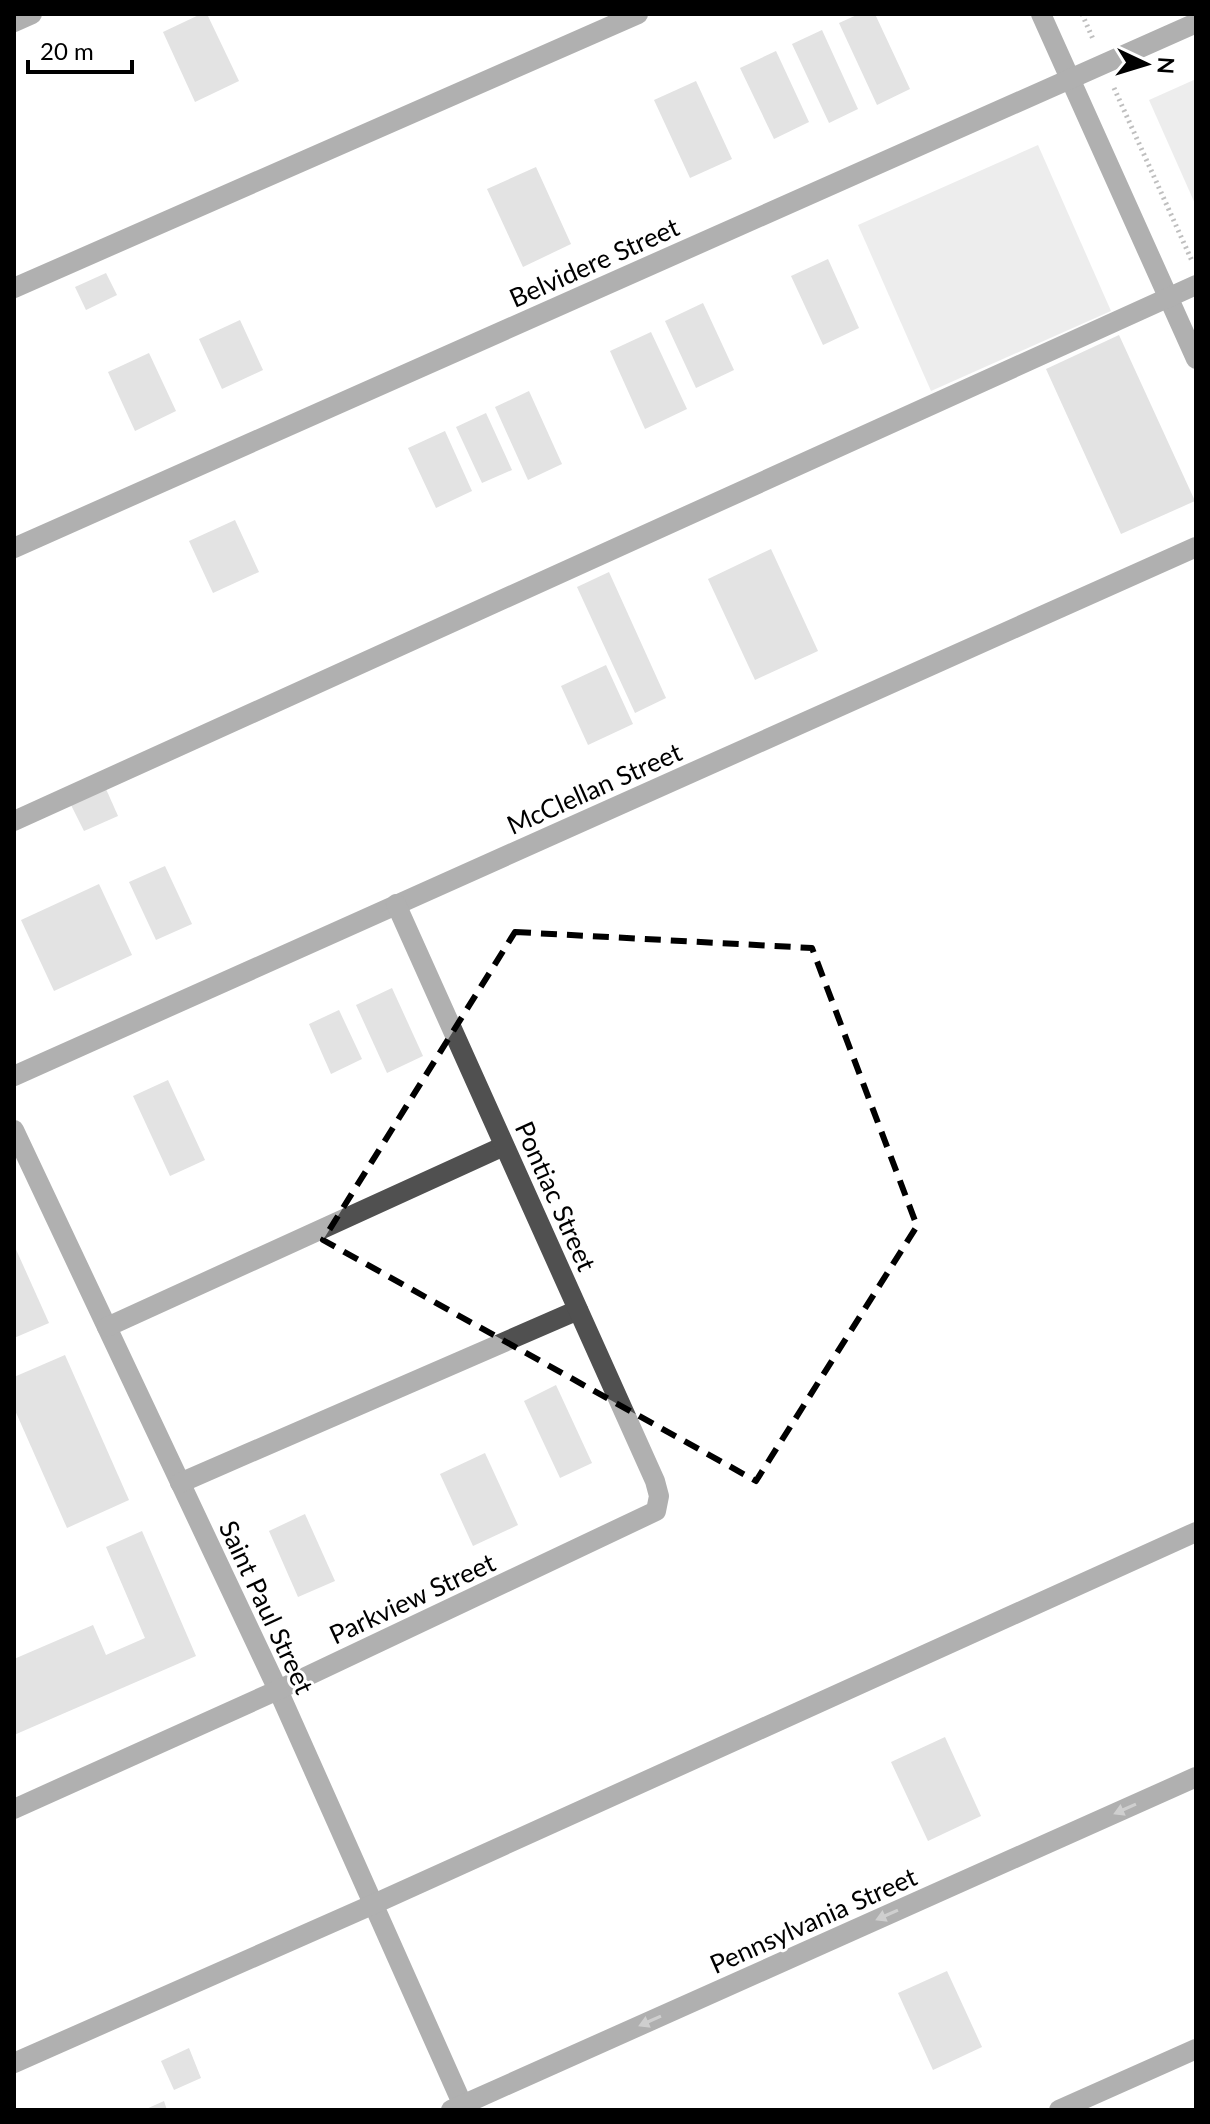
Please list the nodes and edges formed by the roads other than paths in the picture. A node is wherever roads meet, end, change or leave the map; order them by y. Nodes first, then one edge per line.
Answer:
1 (32, 14) edge
2 (638, 14) edge
3 (1041, 14) edge
4 (14, 22) edge
5 (1196, 23) edge
6 (1070, 79) junction
7 (1196, 285) edge
8 (14, 288) edge
9 (1168, 297) junction
10 (1196, 359) edge
11 (1196, 547) edge
12 (14, 548) edge
13 (14, 821) edge
14 (396, 904) junction
15 (14, 1076) edge
16 (14, 1130) edge
17 (504, 1146) junction
18 (578, 1310) junction
19 (107, 1327) junction
20 (180, 1483) junction
21 (656, 1511) joint
22 (1196, 1532) edge
23 (278, 1690) junction
24 (1196, 1777) edge
25 (14, 1809) edge
26 (374, 1904) junction
27 (1196, 2049) edge
28 (14, 2063) edge
29 (460, 2108) edge
30 (1059, 2110) edge

1 - 4 street
2 - 8 street
3 - 6 street
5 - 6 street, Belvidere Street
6 - 9 street
6 - 12 street, Belvidere Street
7 - 9 street
9 - 10 street
9 - 13 street
11 - 14 street, McClellan Street
14 - 15 street, McClellan Street
14 - 17 street, Pontiac Street
16 - 19 street, Saint Paul Street
17 - 18 street, Pontiac Street
17 - 19 street
18 - 20 street
18 - 21 street, Pontiac Street
19 - 20 street, Saint Paul Street
20 - 23 street, Saint Paul Street
21 - 23 street, Parkview Street
22 - 26 street
23 - 25 street, Parkview Street
23 - 26 street, Saint Paul Street
24 -> 29 street, Pennsylvania Street
26 - 28 street
26 - 29 street, Saint Paul Street
27 - 30 street

